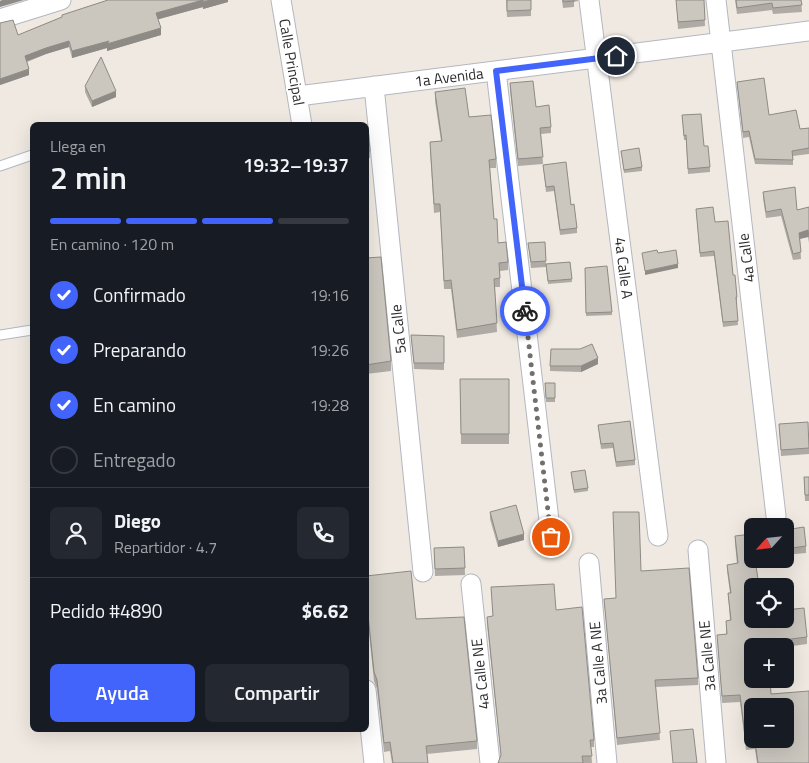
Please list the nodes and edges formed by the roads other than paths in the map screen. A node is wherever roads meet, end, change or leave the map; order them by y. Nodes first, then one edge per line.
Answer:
1 (61, 0) edge
2 (281, 0) edge
3 (588, 0) edge
4 (716, 0) edge
5 (0, 19) edge
6 (809, 31) edge
7 (722, 42) junction
8 (597, 58) junction
9 (496, 71) junction
10 (374, 86) junction
11 (298, 96) junction
12 (302, 122) edge
13 (30, 156) edge
14 (0, 166) edge
15 (30, 330) edge
16 (0, 335) edge
17 (776, 516) dead end
18 (658, 536) dead end
19 (551, 537) dead end
20 (698, 550) dead end
21 (589, 563) dead end
22 (423, 572) dead end
23 (471, 584) dead end
24 (369, 717) edge
25 (374, 763) edge
26 (490, 763) edge
27 (607, 763) edge
28 (716, 763) edge

1 - 5 street
2 - 11 street, Calle Principal
3 - 8 street, 4a Calle A
4 - 7 street, 4a Calle
6 - 7 street, 1a Avenida
7 - 8 street, 1a Avenida
7 - 17 street, 4a Calle
8 - 9 street, 1a Avenida
8 - 18 street, 4a Calle A
9 - 10 street, 1a Avenida
9 - 19 street
10 - 11 street, 1a Avenida
10 - 22 street, 5a Calle
11 - 12 street, Calle Principal
13 - 14 lane
15 - 16 lane
20 - 28 street, 3a Calle NE
21 - 27 street, 3a Calle A NE
23 - 26 street, 4a Calle NE
24 - 25 street

